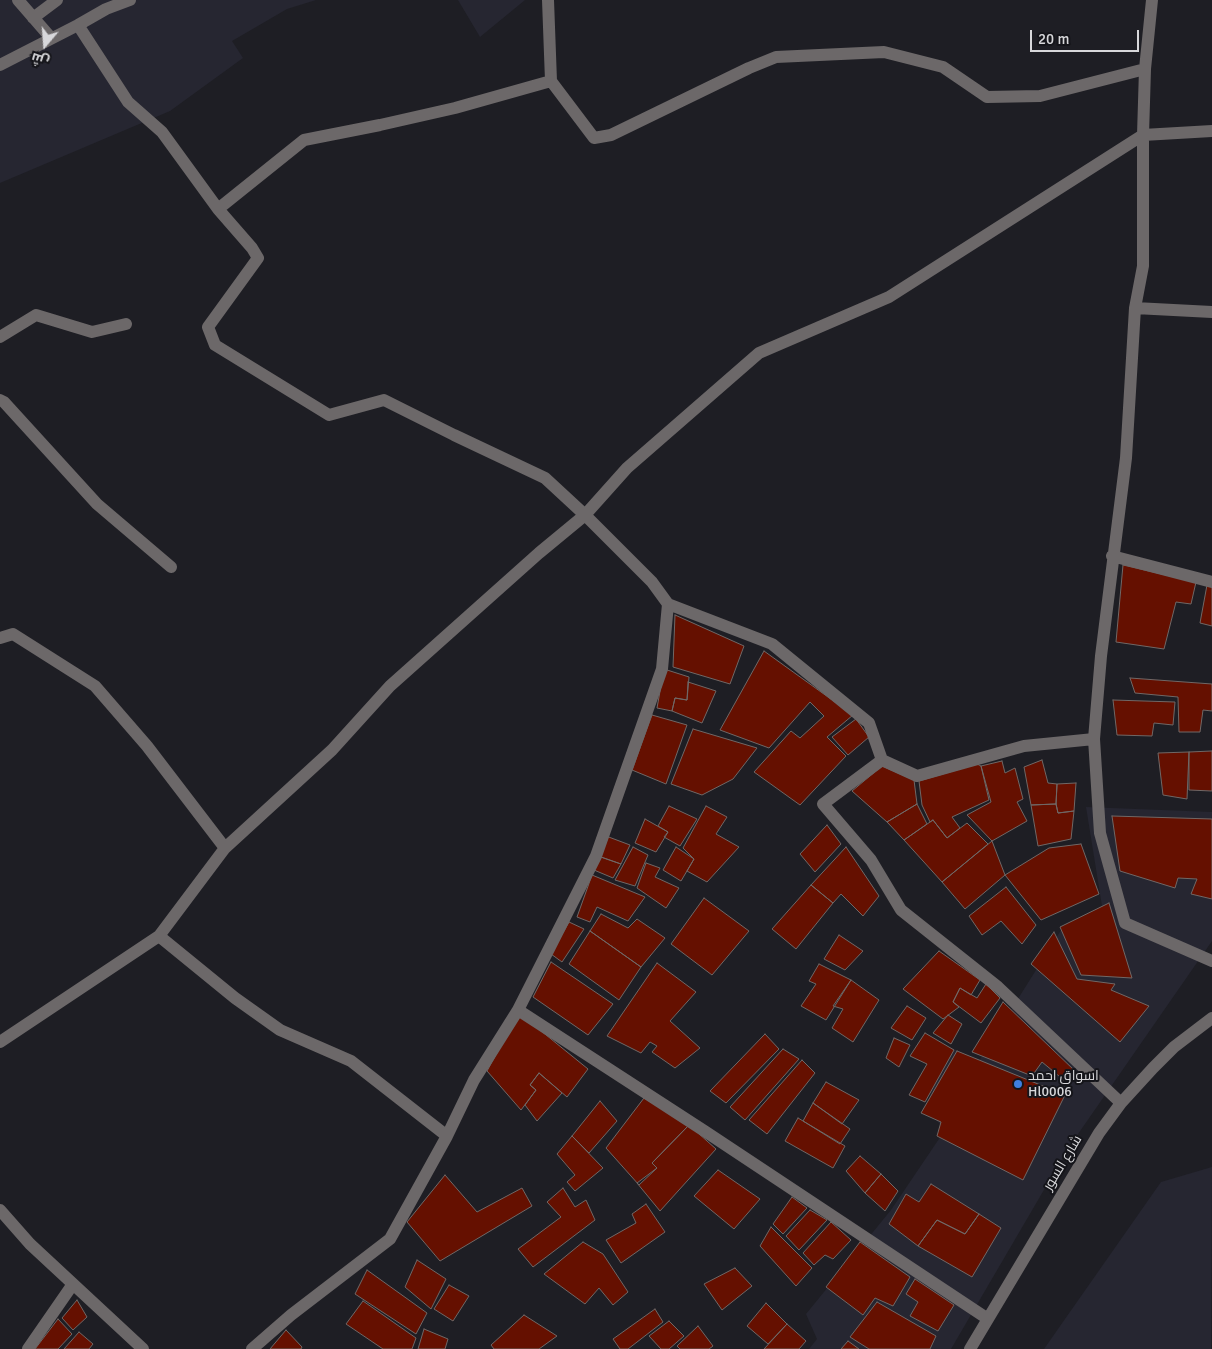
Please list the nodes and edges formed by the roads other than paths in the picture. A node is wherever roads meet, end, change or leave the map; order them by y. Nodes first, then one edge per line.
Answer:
1 (18, 0) edge
2 (56, 0) edge
3 (130, 0) edge
4 (548, 0) edge
5 (1152, 0) edge
6 (34, 18) junction
7 (78, 25) junction
8 (51, 38) junction
9 (0, 64) edge
10 (1145, 69) junction
11 (551, 81) junction
12 (1212, 131) edge
13 (1143, 135) junction
14 (218, 209) junction
15 (1135, 308) junction
16 (1212, 312) edge
17 (126, 324) dead end
18 (0, 337) edge
19 (0, 400) edge
20 (585, 515) junction
21 (1112, 556) junction
22 (171, 567) dead end
23 (1212, 582) edge
24 (668, 604) junction
25 (0, 638) edge
26 (1094, 739) junction
27 (882, 760) junction
28 (225, 848) junction
29 (159, 936) junction
30 (1212, 962) edge
31 (518, 1010) junction
32 (1212, 1018) edge
33 (0, 1042) edge
34 (1121, 1103) junction
35 (447, 1136) junction
36 (0, 1210) edge
37 (74, 1284) junction
38 (988, 1319) junction
39 (28, 1349) edge
40 (143, 1349) edge
41 (252, 1349) edge
42 (970, 1349) edge

1 - 6 street
2 - 6 street
3 - 7 street
4 - 11 street
5 - 10 street
6 - 8 street
7 - 8 street
7 - 14 street
8 - 9 street
10 - 11 street
10 - 13 street
11 - 14 street
12 - 13 street
13 - 15 street
13 - 20 street
14 - 20 street
15 - 16 street
15 - 21 street
17 - 18 street
19 - 22 street
20 - 24 street
20 - 28 street
21 - 23 street
21 - 26 street
24 - 27 street
24 - 31 street
25 - 28 street
26 - 27 street
26 - 30 street
27 - 34 street
28 - 29 street
29 - 33 street
29 - 35 street
31 - 35 street
31 - 38 street
32 - 34 street, شارع السور
34 - 38 street, شارع السور
35 - 41 street
36 - 37 street
37 - 39 street
37 - 40 street
38 - 42 street, شارع السور

